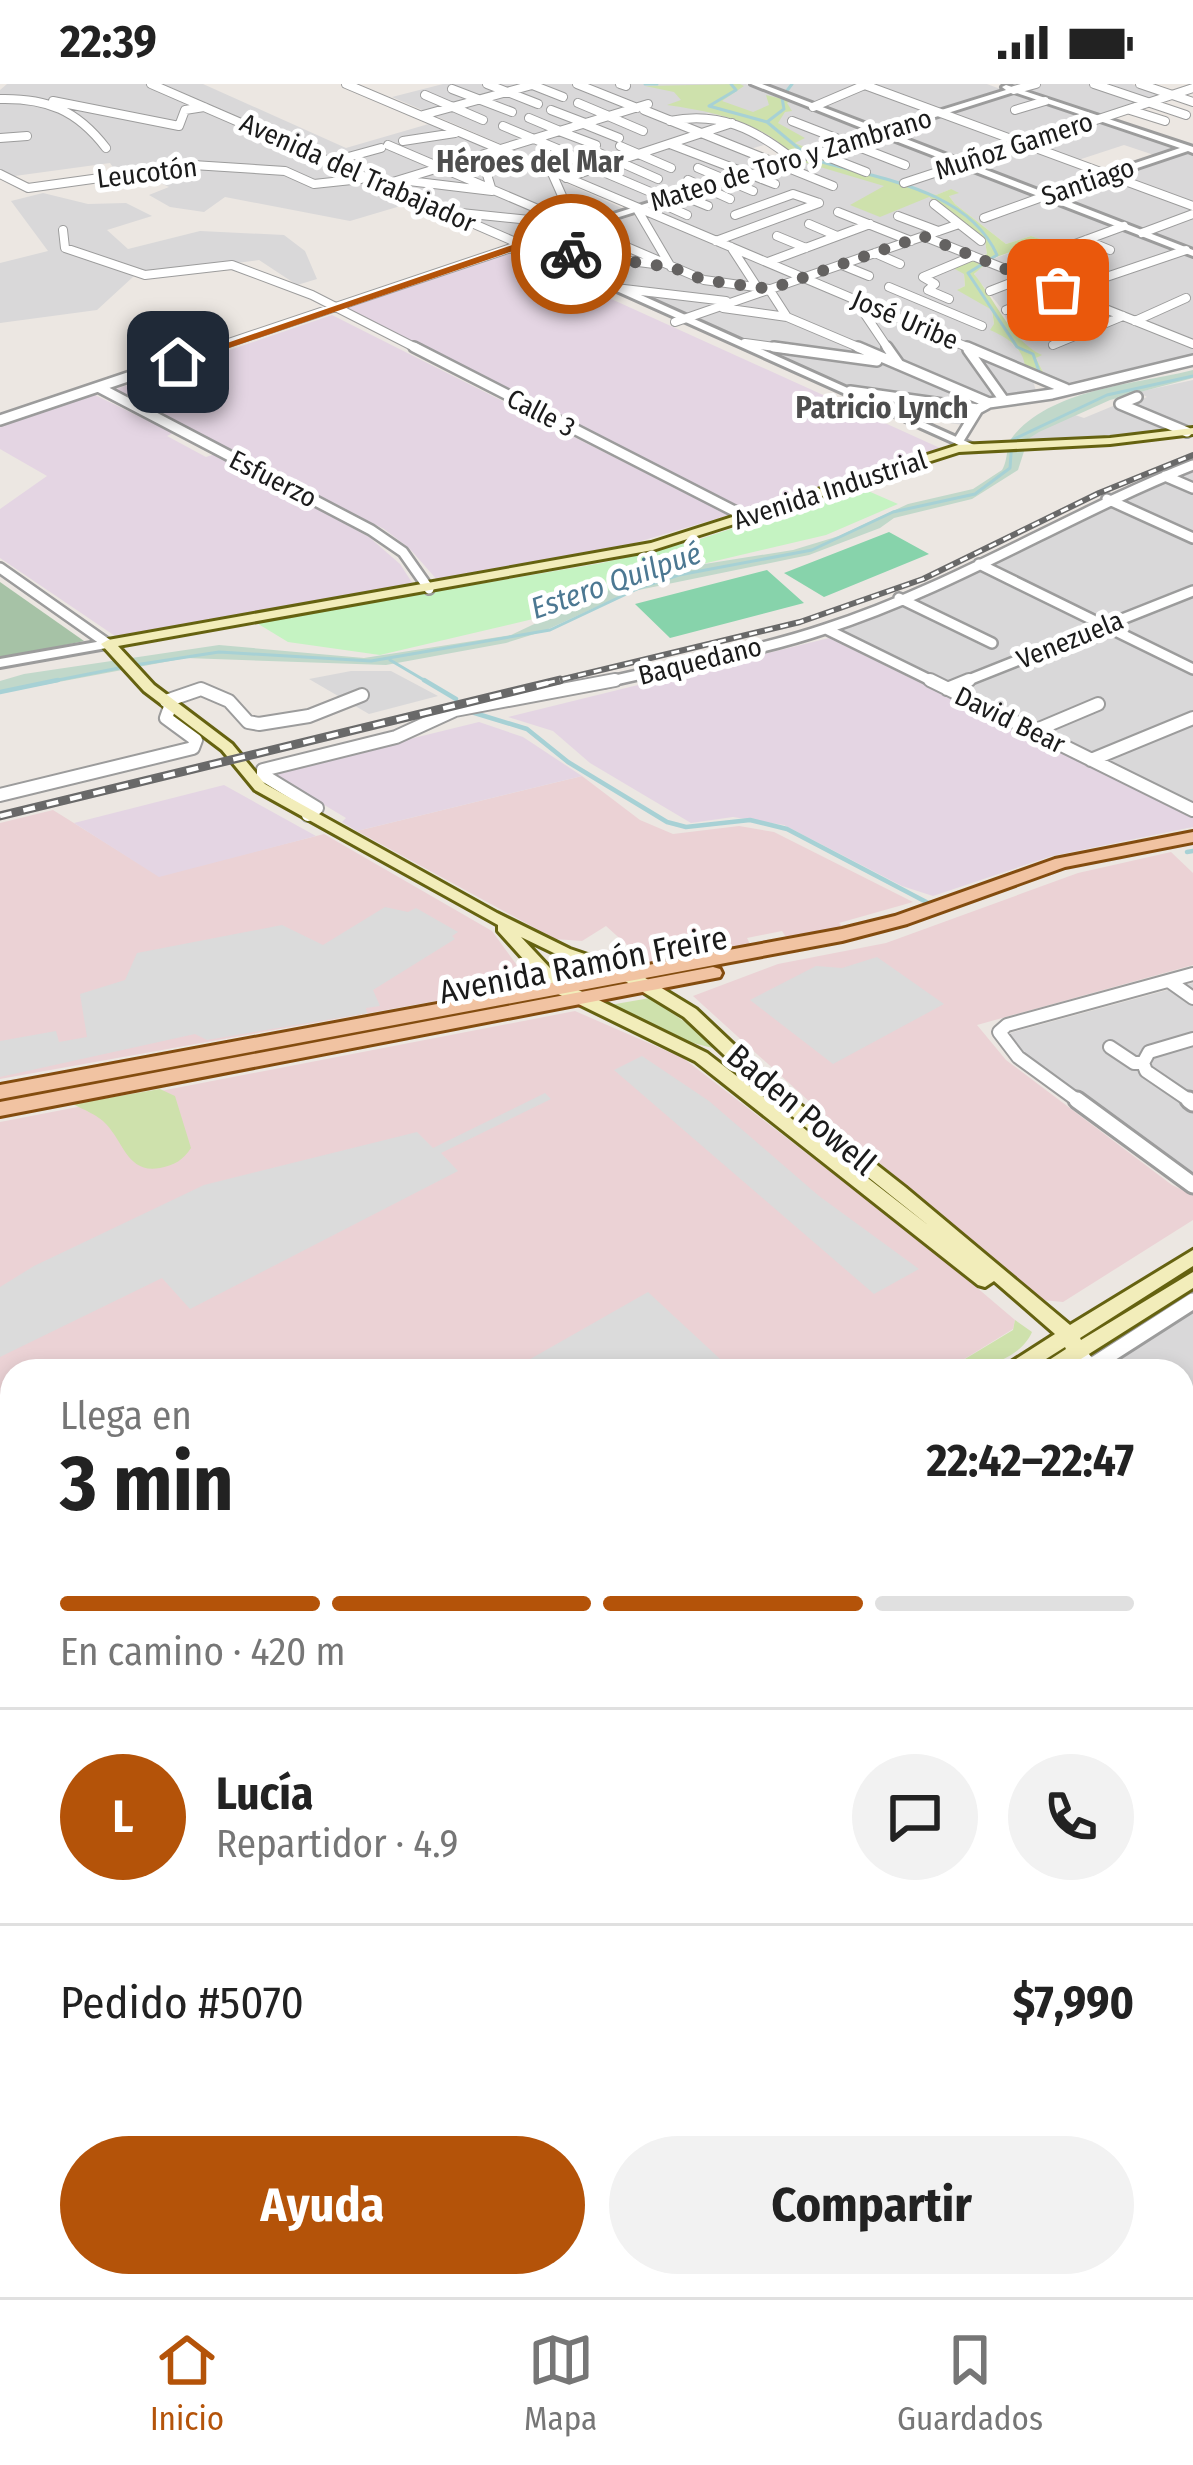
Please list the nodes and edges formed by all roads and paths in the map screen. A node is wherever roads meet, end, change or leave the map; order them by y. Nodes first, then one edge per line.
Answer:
1 (151, 84) edge
2 (346, 84) edge
3 (487, 84) edge
4 (531, 84) edge
5 (578, 84) edge
6 (755, 84) edge
7 (865, 84) edge
8 (996, 84) edge
9 (1036, 84) edge
10 (1094, 84) edge
11 (1140, 84) edge
12 (619, 85) edge
13 (452, 88) dead end
14 (1193, 88) edge
15 (592, 90) junction
16 (1014, 90) junction
17 (506, 92) junction
18 (425, 95) dead end
19 (1172, 95) junction
20 (563, 97) dead end
21 (0, 98) edge
22 (479, 99) junction
23 (1045, 100) junction
24 (53, 101) junction
25 (1148, 102) junction
26 (1193, 102) edge
27 (538, 104) dead end
28 (578, 104) dead end
29 (452, 106) junction
30 (204, 107) junction
31 (813, 107) junction
32 (643, 108) junction
33 (1128, 109) junction
34 (551, 110) dead end
35 (1015, 110) dead end
36 (512, 112) dead end
37 (941, 113) junction
38 (423, 115) junction
39 (1186, 115) dead end
40 (609, 116) junction
41 (529, 118) dead end
42 (1098, 118) junction
43 (484, 120) dead end
44 (670, 121) junction
45 (792, 122) dead end
46 (1165, 122) dead end
47 (733, 123) junction
48 (585, 124) junction
49 (503, 126) dead end
50 (560, 131) junction
51 (662, 131) dead end
52 (879, 132) junction
53 (700, 133) junction
54 (465, 134) junction
55 (27, 136) dead end
56 (0, 138) edge
57 (681, 138) junction
58 (534, 139) junction
59 (847, 142) junction
60 (1022, 143) junction
61 (666, 145) junction
62 (106, 148) dead end
63 (391, 148) junction
64 (413, 148) dead end
65 (1191, 148) edge
66 (500, 149) junction
67 (815, 152) junction
68 (640, 154) junction
69 (482, 155) junction
70 (341, 158) dead end
71 (793, 159) junction
72 (617, 161) junction
73 (777, 164) junction
74 (960, 164) junction
75 (905, 165) dead end
76 (444, 166) junction
77 (671, 168) dead end
78 (698, 168) dead end
79 (595, 169) junction
80 (427, 172) junction
81 (551, 172) junction
82 (866, 172) dead end
83 (749, 173) junction
84 (0, 174) edge
85 (1108, 175) junction
86 (366, 178) junction
87 (566, 178) junction
88 (658, 178) dead end
89 (688, 179) dead end
90 (400, 180) junction
91 (727, 180) junction
92 (904, 182) dead end
93 (775, 184) dead end
94 (383, 185) junction
95 (833, 186) dead end
96 (704, 188) junction
97 (492, 190) junction
98 (753, 191) dead end
99 (681, 195) junction
100 (1045, 196) junction
101 (730, 199) dead end
102 (662, 201) junction
103 (934, 204) dead end
104 (708, 206) dead end
105 (637, 209) junction
106 (1193, 210) edge
107 (445, 212) junction
108 (838, 212) dead end
109 (687, 214) dead end
110 (720, 214) dead end
111 (905, 214) dead end
112 (735, 217) junction
113 (984, 218) dead end
114 (809, 224) dead end
115 (870, 224) junction
116 (959, 224) junction
117 (577, 226) junction
118 (757, 226) junction
119 (1124, 226) junction
120 (63, 230) dead end
121 (925, 232) junction
122 (1108, 232) junction
123 (777, 236) dead end
124 (838, 236) junction
125 (1137, 237) junction
126 (1086, 240) junction
127 (716, 241) junction
128 (981, 241) dead end
129 (911, 242) junction
130 (521, 247) junction
131 (731, 247) junction
132 (806, 248) junction
133 (1061, 249) junction
134 (1110, 250) dead end
135 (1190, 251) edge
136 (875, 254) junction
137 (980, 258) junction
138 (1036, 258) junction
139 (1083, 258) dead end
140 (768, 262) junction
141 (900, 264) dead end
142 (842, 265) junction
143 (671, 267) junction
144 (564, 268) junction
145 (1061, 268) dead end
146 (1007, 269) junction
147 (868, 276) dead end
148 (804, 277) junction
149 (1026, 277) junction
150 (757, 287) junction
151 (889, 287) dead end
152 (624, 289) junction
153 (770, 289) junction
154 (990, 291) dead end
155 (1060, 291) junction
156 (1186, 298) dead end
157 (856, 300) junction
158 (733, 302) junction
159 (932, 305) junction
160 (333, 308) junction
161 (718, 308) junction
162 (1006, 310) dead end
163 (787, 316) junction
164 (1123, 316) junction
165 (688, 318) junction
166 (898, 318) junction
167 (1135, 321) junction
168 (675, 322) junction
169 (982, 326) dead end
170 (745, 343) junction
171 (1193, 344) edge
172 (1053, 345) dead end
173 (965, 346) junction
174 (1193, 360) edge
175 (899, 364) junction
176 (100, 388) junction
177 (1066, 389) junction
178 (850, 391) junction
179 (1137, 397) dead end
180 (1003, 399) junction
181 (989, 403) junction
182 (978, 410) junction
183 (0, 420) edge
184 (1190, 432) edge
185 (962, 445) junction
186 (1193, 465) edge
187 (1165, 476) junction
188 (1193, 488) edge
189 (1107, 500) junction
190 (748, 518) junction
191 (1193, 538) edge
192 (979, 564) junction
193 (0, 568) edge
194 (429, 589) junction
195 (1193, 591) edge
196 (899, 598) junction
197 (1106, 626) junction
198 (826, 629) junction
199 (992, 643) dead end
200 (112, 649) junction
201 (0, 663) edge
202 (1193, 669) edge
203 (947, 689) junction
204 (362, 694) dead end
205 (168, 702) junction
206 (1098, 704) dead end
207 (1193, 718) edge
208 (1034, 730) junction
209 (1091, 760) junction
210 (0, 795) edge
211 (1193, 810) edge
212 (308, 814) junction
213 (1193, 837) edge
214 (1168, 842) junction
215 (940, 906) junction
216 (491, 916) junction
217 (921, 923) junction
218 (626, 974) junction
219 (1193, 974) edge
220 (1169, 981) junction
221 (649, 986) junction
222 (558, 987) junction
223 (1193, 998) edge
224 (576, 1000) junction
225 (1193, 1039) edge
226 (676, 1042) junction
227 (1110, 1047) dead end
228 (739, 1056) junction
229 (1143, 1063) junction
230 (0, 1092) edge
231 (1193, 1103) edge
232 (0, 1108) edge
233 (826, 1145) junction
234 (1193, 1185) edge
235 (1193, 1257) edge
236 (1193, 1279) edge
237 (1193, 1301) edge
238 (1079, 1356) edge

1 - 30 street, Avenida del Trabajador
2 - 38 street, José Uribe
3 - 17 street
4 - 17 street
4 - 20 street
5 - 15 street
6 - 31 street
7 - 31 street
7 - 37 street
8 - 16 street
9 - 16 street, Mateo de Toro y Zambrano
10 - 25 street
11 - 19 street
12 - 15 street
13 - 22 street
14 - 19 street, Muñoz Gamero
15 - 32 street
16 - 23 street
16 - 37 street, Mateo de Toro y Zambrano
17 - 22 street
17 - 27 street
18 - 29 street
19 - 25 street, Muñoz Gamero
19 - 26 street
21 - 24 street
22 - 29 street
22 - 36 street
23 - 35 street
23 - 42 street
24 - 30 street
24 - 62 street
25 - 33 street, Muñoz Gamero
25 - 39 street
28 - 40 street
29 - 38 street
29 - 43 street
30 - 86 street, Avenida del Trabajador
31 - 52 street
32 - 40 street
32 - 44 street
33 - 42 street, Muñoz Gamero
33 - 46 street
34 - 48 street
37 - 52 street, Mateo de Toro y Zambrano
37 - 60 street
38 - 54 street, José Uribe
40 - 48 street
40 - 61 street
41 - 50 street
42 - 60 street, Muñoz Gamero
42 - 65 street
44 - 47 street
44 - 53 street
45 - 59 street
47 - 53 street
47 - 71 street
48 - 50 street
48 - 68 street
49 - 58 street
50 - 58 street
50 - 72 street
51 - 57 street
52 - 59 street, Mateo de Toro y Zambrano
52 - 74 street
53 - 57 street
53 - 73 street
54 - 63 street
54 - 66 street, José Uribe
55 - 56 street
57 - 61 street
58 - 66 street
58 - 79 street
59 - 67 street, Mateo de Toro y Zambrano
59 - 75 street
60 - 74 street, Muñoz Gamero
60 - 85 street
61 - 68 street
61 - 83 street
63 - 70 street
63 - 76 street
63 - 80 street
64 - 76 street
65 - 85 street, Santiago
66 - 69 street
66 - 81 street, José Uribe
67 - 71 street, Mateo de Toro y Zambrano
67 - 82 street
68 - 72 street
68 - 77 street
69 - 76 street
69 - 97 street
71 - 73 street, Mateo de Toro y Zambrano
72 - 79 street
72 - 88 street
73 - 83 street, Mateo de Toro y Zambrano
73 - 95 street
74 - 92 street, Muñoz Gamero
74 - 100 street
76 - 80 street
76 - 97 street
78 - 91 street
79 - 87 street
79 - 102 street
80 - 90 street
81 - 87 street, José Uribe
81 - 117 street
83 - 91 street, Mateo de Toro y Zambrano
83 - 93 street
84 - 86 street, Leucotón
85 - 100 street, Santiago
85 - 106 street
86 - 94 street, Avenida del Trabajador
87 - 105 street, José Uribe
89 - 96 street
90 - 94 street
90 - 97 street
91 - 96 street, Mateo de Toro y Zambrano
91 - 98 street
94 - 107 street, Avenida del Trabajador
96 - 99 street, Mateo de Toro y Zambrano
96 - 101 street
97 - 117 street
99 - 102 street, Mateo de Toro y Zambrano
99 - 104 street
100 - 113 street, Santiago
100 - 119 street
102 - 105 street, Mateo de Toro y Zambrano
102 - 109 street
103 - 116 street
105 - 117 street, Mateo de Toro y Zambrano
105 - 127 street, José Uribe
105 - 143 street
106 - 125 street
107 - 117 street
107 - 130 street, Avenida del Trabajador
108 - 115 street
110 - 112 street
111 - 121 street
112 - 118 street
112 - 118 street
114 - 124 street
115 - 124 street
115 - 129 street
116 - 121 street
116 - 128 street
117 - 130 street, Mateo de Toro y Zambrano
117 - 143 street
118 - 127 street
119 - 122 street
119 - 125 street
120 - 160 street, Calle 3
121 - 129 street
121 - 137 street
122 - 125 street
122 - 126 street
123 - 132 street
124 - 132 street
125 - 135 street
126 - 133 street
126 - 134 street
127 - 131 street, José Uribe
129 - 136 street
130 - 143 street
130 - 144 street, Avenida del Trabajador
130 - 144 street, Avenida del Trabajador
130 - 160 street, Mateo de Toro y Zambrano
131 - 140 street, José Uribe
131 - 150 street
132 - 140 street
133 - 138 street
133 - 139 street
135 - 155 street
136 - 141 street
136 - 142 street
137 - 146 street
137 - 159 street
138 - 145 street
138 - 146 street
140 - 148 street, José Uribe
142 - 147 street
142 - 148 street
143 - 150 street
144 - 152 street, Avenida del Trabajador
144 - 168 street, Avenida del Trabajador
146 - 149 street
148 - 153 street
148 - 157 street, José Uribe
149 - 154 street
149 - 155 street
150 - 153 street
151 - 159 street
152 - 158 street
152 - 165 street, Avenida del Trabajador
153 - 158 street
153 - 163 street
155 - 162 street
155 - 164 street
156 - 167 street
157 - 166 street, José Uribe
157 - 175 street
158 - 161 street
159 - 166 street
159 - 169 street
160 - 176 street, Mateo de Toro y Zambrano
160 - 190 street, Calle 3
161 - 163 street
161 - 165 street
163 - 175 street
164 - 167 street
164 - 172 street
165 - 168 street
165 - 170 street, Avenida del Trabajador
166 - 173 street, José Uribe
167 - 171 street
168 - 185 street, Avenida del Trabajador
170 - 175 street
170 - 178 street, Avenida del Trabajador
173 - 177 street, José Uribe
173 - 180 street
174 - 177 street, Avenida Industrial
175 - 181 street
176 - 183 street, Mateo de Toro y Zambrano
176 - 194 street, Esfuerzo
177 - 180 street, Avenida Industrial
178 - 182 street
178 - 185 street, Avenida del Trabajador
179 - 184 street
180 - 181 street, Avenida Industrial
181 - 182 street, Avenida Industrial
182 - 185 street, Avenida Industrial
184 - 185 main road
185 - 190 main road, Avenida Industrial
186 - 187 street, Baquedano
187 - 188 street
187 - 189 street, Baquedano
189 - 191 street
189 - 192 street, Baquedano
190 - 194 main road, Avenida Industrial
192 - 196 street, Baquedano
192 - 197 street
193 - 200 street, Baden Powell
194 - 200 main road, Avenida Industrial
195 - 197 street, Venezuela
196 - 198 street, Baquedano
196 - 199 street
197 - 202 street
197 - 203 street, Venezuela
198 - 203 street, David Bear
198 - 212 street, Baquedano
200 - 201 street, Avenida Industrial
200 - 205 main road, Baden Powell
203 - 208 street, David Bear
204 - 205 street
205 - 210 street
205 - 212 main road, Baden Powell
206 - 208 street
207 - 209 street
208 - 209 street, David Bear
209 - 211 street, David Bear
212 - 216 main road, Baden Powell
213 - 214 main road, Avenida Ramón Freire
214 - 215 main road, Avenida Ramón Freire
214 - 217 main road, Avenida Ramón Freire
215 - 217 main road
215 - 218 main road, Avenida Ramón Freire
216 - 218 main road, Baden Powell
216 - 222 main road, Baden Powell
217 - 221 main road, Avenida Ramón Freire
218 - 221 main road, Baden Powell
218 - 222 main road, Avenida Ramón Freire
219 - 220 street
220 - 223 street
220 - 234 street
221 - 224 main road, Avenida Ramón Freire
221 - 228 main road, Baden Powell
222 - 224 main road, Baden Powell
222 - 230 main road, Avenida Ramón Freire
224 - 226 main road, Baden Powell
224 - 232 main road, Avenida Ramón Freire
225 - 229 street
226 - 228 main road
226 - 233 main road, Baden Powell
227 - 229 street
228 - 233 main road, Baden Powell
229 - 231 street
233 - 238 main road, Baden Powell
233 - 238 main road, Baden Powell
235 - 238 main road
236 - 238 main road
237 - 238 street

